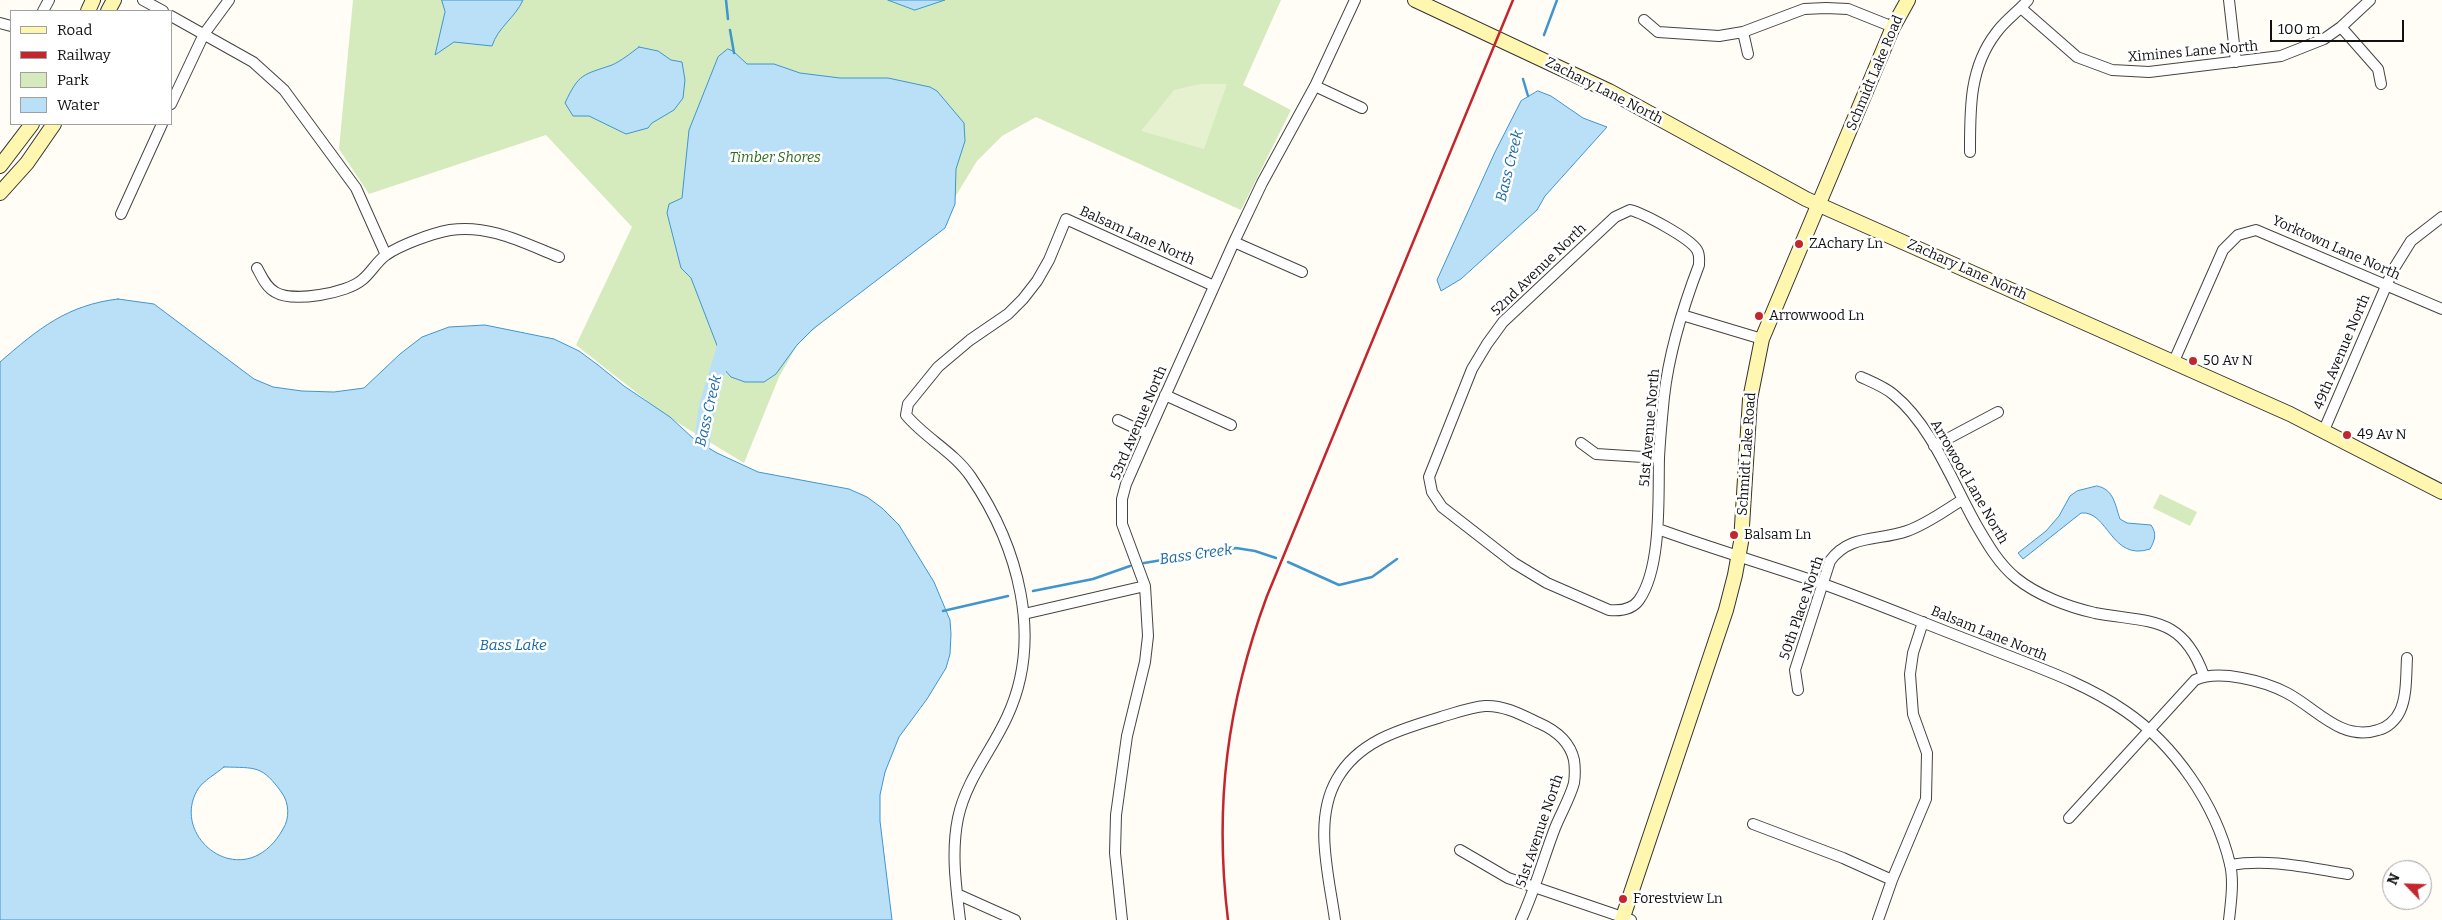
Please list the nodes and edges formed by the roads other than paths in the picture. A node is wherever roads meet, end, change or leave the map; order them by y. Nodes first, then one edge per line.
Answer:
1 (143, 0) edge
2 (230, 0) edge
3 (1355, 0) edge
4 (1415, 0) edge
5 (1908, 0) edge
6 (2028, 0) edge
7 (2229, 0) edge
8 (2370, 0) edge
9 (2021, 8) junction
10 (161, 10) edge
11 (172, 17) edge
12 (1644, 20) dead end
13 (1893, 27) junction
14 (2341, 27) junction
15 (1743, 32) junction
16 (204, 34) junction
17 (1748, 54) dead end
18 (2236, 62) junction
19 (2381, 84) dead end
20 (1315, 86) junction
21 (172, 102) edge
22 (1362, 108) dead end
23 (31, 125) edge
24 (53, 125) edge
25 (162, 125) edge
26 (1970, 152) dead end
27 (0, 166) edge
28 (0, 193) edge
29 (1820, 205) junction
30 (121, 214) dead end
31 (2442, 217) edge
32 (1234, 242) junction
33 (1692, 243) joint
34 (386, 255) junction
35 (559, 257) dead end
36 (257, 268) dead end
37 (1302, 272) dead end
38 (2385, 285) junction
39 (1214, 286) junction
40 (2442, 310) edge
41 (1682, 315) junction
42 (1762, 339) junction
43 (2174, 361) junction
44 (1861, 377) dead end
45 (1165, 395) junction
46 (1998, 412) dead end
47 (1118, 420) dead end
48 (1231, 425) dead end
49 (2324, 430) junction
50 (1148, 434) junction
51 (1581, 443) dead end
52 (1934, 446) junction
53 (1660, 458) junction
54 (2442, 492) edge
55 (1962, 500) junction
56 (1658, 529) junction
57 (1739, 556) junction
58 (1822, 584) junction
59 (1144, 586) junction
60 (1644, 591) joint
61 (1024, 614) junction
62 (1923, 622) junction
63 (2407, 658) dead end
64 (2204, 676) junction
65 (1798, 690) dead end
66 (2149, 729) junction
67 (2070, 818) dead end
68 (1753, 824) dead end
69 (1460, 850) dead end
70 (2230, 865) junction
71 (2348, 874) dead end
72 (1892, 880) junction
73 (1535, 888) junction
74 (957, 894) junction
75 (1625, 919) edge
76 (960, 920) edge
77 (1015, 920) edge
78 (1122, 920) edge
79 (1334, 920) edge
80 (1521, 920) edge
81 (1878, 920) edge
82 (2229, 920) edge

1 - 10 street
2 - 16 street
3 - 20 street, 53rd Avenue North
4 - 29 street, Zachary Lane North
5 - 13 street, Schmidt Lake Road
6 - 9 street
7 - 18 street
8 - 14 street, Ximines Lane North
9 - 18 street, Ximines Lane North
9 - 26 street
11 - 16 street
12 - 15 street
13 - 15 street
13 - 29 street, Schmidt Lake Road
14 - 18 street, Ximines Lane North
14 - 19 street
15 - 17 street
16 - 21 street
16 - 34 street
20 - 22 street
20 - 32 street, 53rd Avenue North
23 - 27 street
24 - 28 street
25 - 30 street
29 - 42 street, Schmidt Lake Road
29 - 43 street, Zachary Lane North
31 - 38 street, 49th Avenue North
32 - 37 street
32 - 39 street, 53rd Avenue North
33 - 41 street, 51st Avenue North
33 - 60 street, 52nd Avenue North
34 - 35 street
34 - 36 street
38 - 40 street, Yorktown Lane North
38 - 43 street, Yorktown Lane North
38 - 49 street, 49th Avenue North
39 - 45 street, 53rd Avenue North
39 - 61 street, Balsam Lane North
41 - 42 street
41 - 53 street, 51st Avenue North
42 - 57 street, Schmidt Lake Road
43 - 49 street, Zachary Lane North
44 - 52 street, Arrowood Lane North
45 - 48 street
45 - 50 street, 53rd Avenue North
46 - 52 street
47 - 50 street
49 - 54 street, Zachary Lane North
50 - 59 street, 53rd Avenue North
51 - 53 street
52 - 55 street, Arrowood Lane North
53 - 56 street, 51st Avenue North
55 - 58 street, 50th Place North
55 - 64 street, Arrowood Lane North
56 - 57 street, Balsam Lane North
56 - 60 street, 51st Avenue North
57 - 58 street, Balsam Lane North
57 - 75 street, Schmidt Lake Road
58 - 62 street, Balsam Lane North
58 - 65 street, 50th Place North
59 - 61 street
59 - 78 street, 53rd Avenue North
61 - 74 street
62 - 66 street, Balsam Lane North
62 - 72 street
63 - 64 street
64 - 66 street
66 - 67 street
66 - 70 street, Balsam Lane North
68 - 72 street
69 - 73 street
70 - 71 street
70 - 82 street, Balsam Lane North
72 - 81 street
73 - 75 street
73 - 79 street, 51st Avenue North
73 - 80 street, 51st Avenue North
74 - 76 street
74 - 77 street

